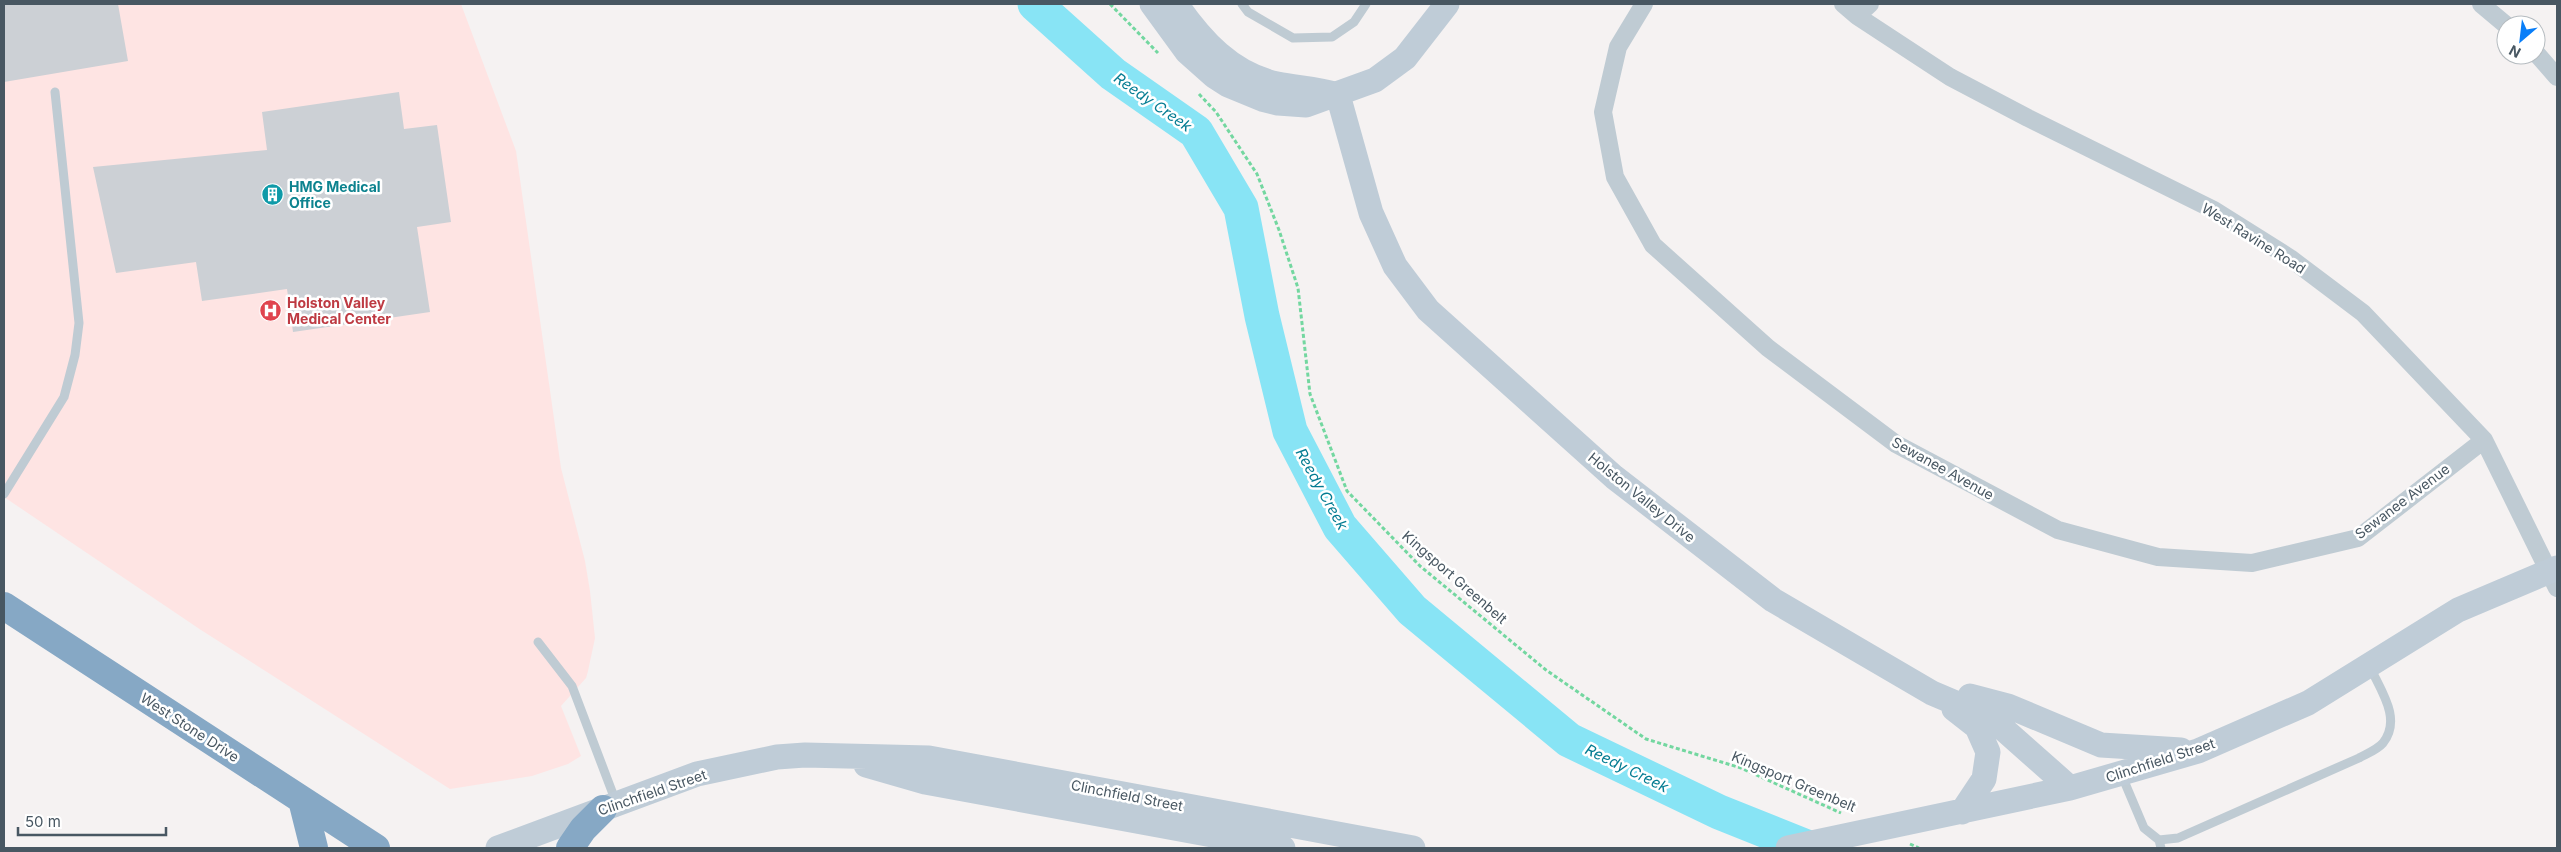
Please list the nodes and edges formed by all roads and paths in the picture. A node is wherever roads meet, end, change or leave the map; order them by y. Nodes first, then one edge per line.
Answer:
1 (1110, 4) edge
2 (1152, 4) edge
3 (1176, 4) edge
4 (1242, 4) edge
5 (1366, 4) edge
6 (1447, 4) edge
7 (1644, 4) edge
8 (1843, 4) edge
9 (2481, 4) edge
10 (1864, 10) edge
11 (2496, 17) edge
12 (1163, 58) dead end
13 (2546, 64) edge
14 (2557, 77) edge
15 (1196, 91) dead end
16 (55, 92) dead end
17 (1338, 95) junction
18 (2484, 440) junction
19 (4, 494) edge
20 (2555, 576) edge
21 (4, 606) edge
22 (538, 642) dead end
23 (2369, 665) junction
24 (1923, 687) junction
25 (2198, 751) junction
26 (840, 757) junction
27 (2121, 774) junction
28 (2070, 788) junction
29 (302, 800) junction
30 (610, 807) junction
31 (1962, 812) junction
32 (1848, 816) dead end
33 (1901, 840) dead end
34 (2160, 844) edge
35 (314, 848) edge
36 (376, 848) edge
37 (498, 848) edge
38 (570, 848) edge
39 (1284, 848) edge
40 (1413, 848) edge
41 (1788, 848) edge
42 (1919, 848) edge

1 - 12 path
2 - 17 main road
3 - 17 main road
4 - 5 lane
6 - 17 main road
7 - 18 street, Sewanee Avenue
8 - 10 street, West Ravine Road
9 - 11 street
10 - 18 street, West Ravine Road
13 - 14 street
15 - 32 path, Kingsport Greenbelt
16 - 19 lane
17 - 24 main road, Holston Valley Drive
18 - 20 street, West Ravine Road
20 - 23 main road, Clinchfield Street
21 - 29 highway, West Stone Drive
22 - 30 lane
23 - 25 main road, Clinchfield Street
23 - 34 lane
24 - 25 main road
24 - 28 main road, Holston Valley Drive
24 - 31 main road
25 - 27 main road, Clinchfield Street
26 - 30 main road, Clinchfield Street
26 - 39 main road, Clinchfield Street
26 - 40 main road, Clinchfield Street
27 - 28 main road, Clinchfield Street
27 - 34 lane
28 - 31 main road, Clinchfield Street
29 - 35 highway
29 - 36 highway, West Stone Drive
30 - 37 main road, Clinchfield Street
30 - 38 highway
31 - 41 main road, Clinchfield Street
33 - 42 path

